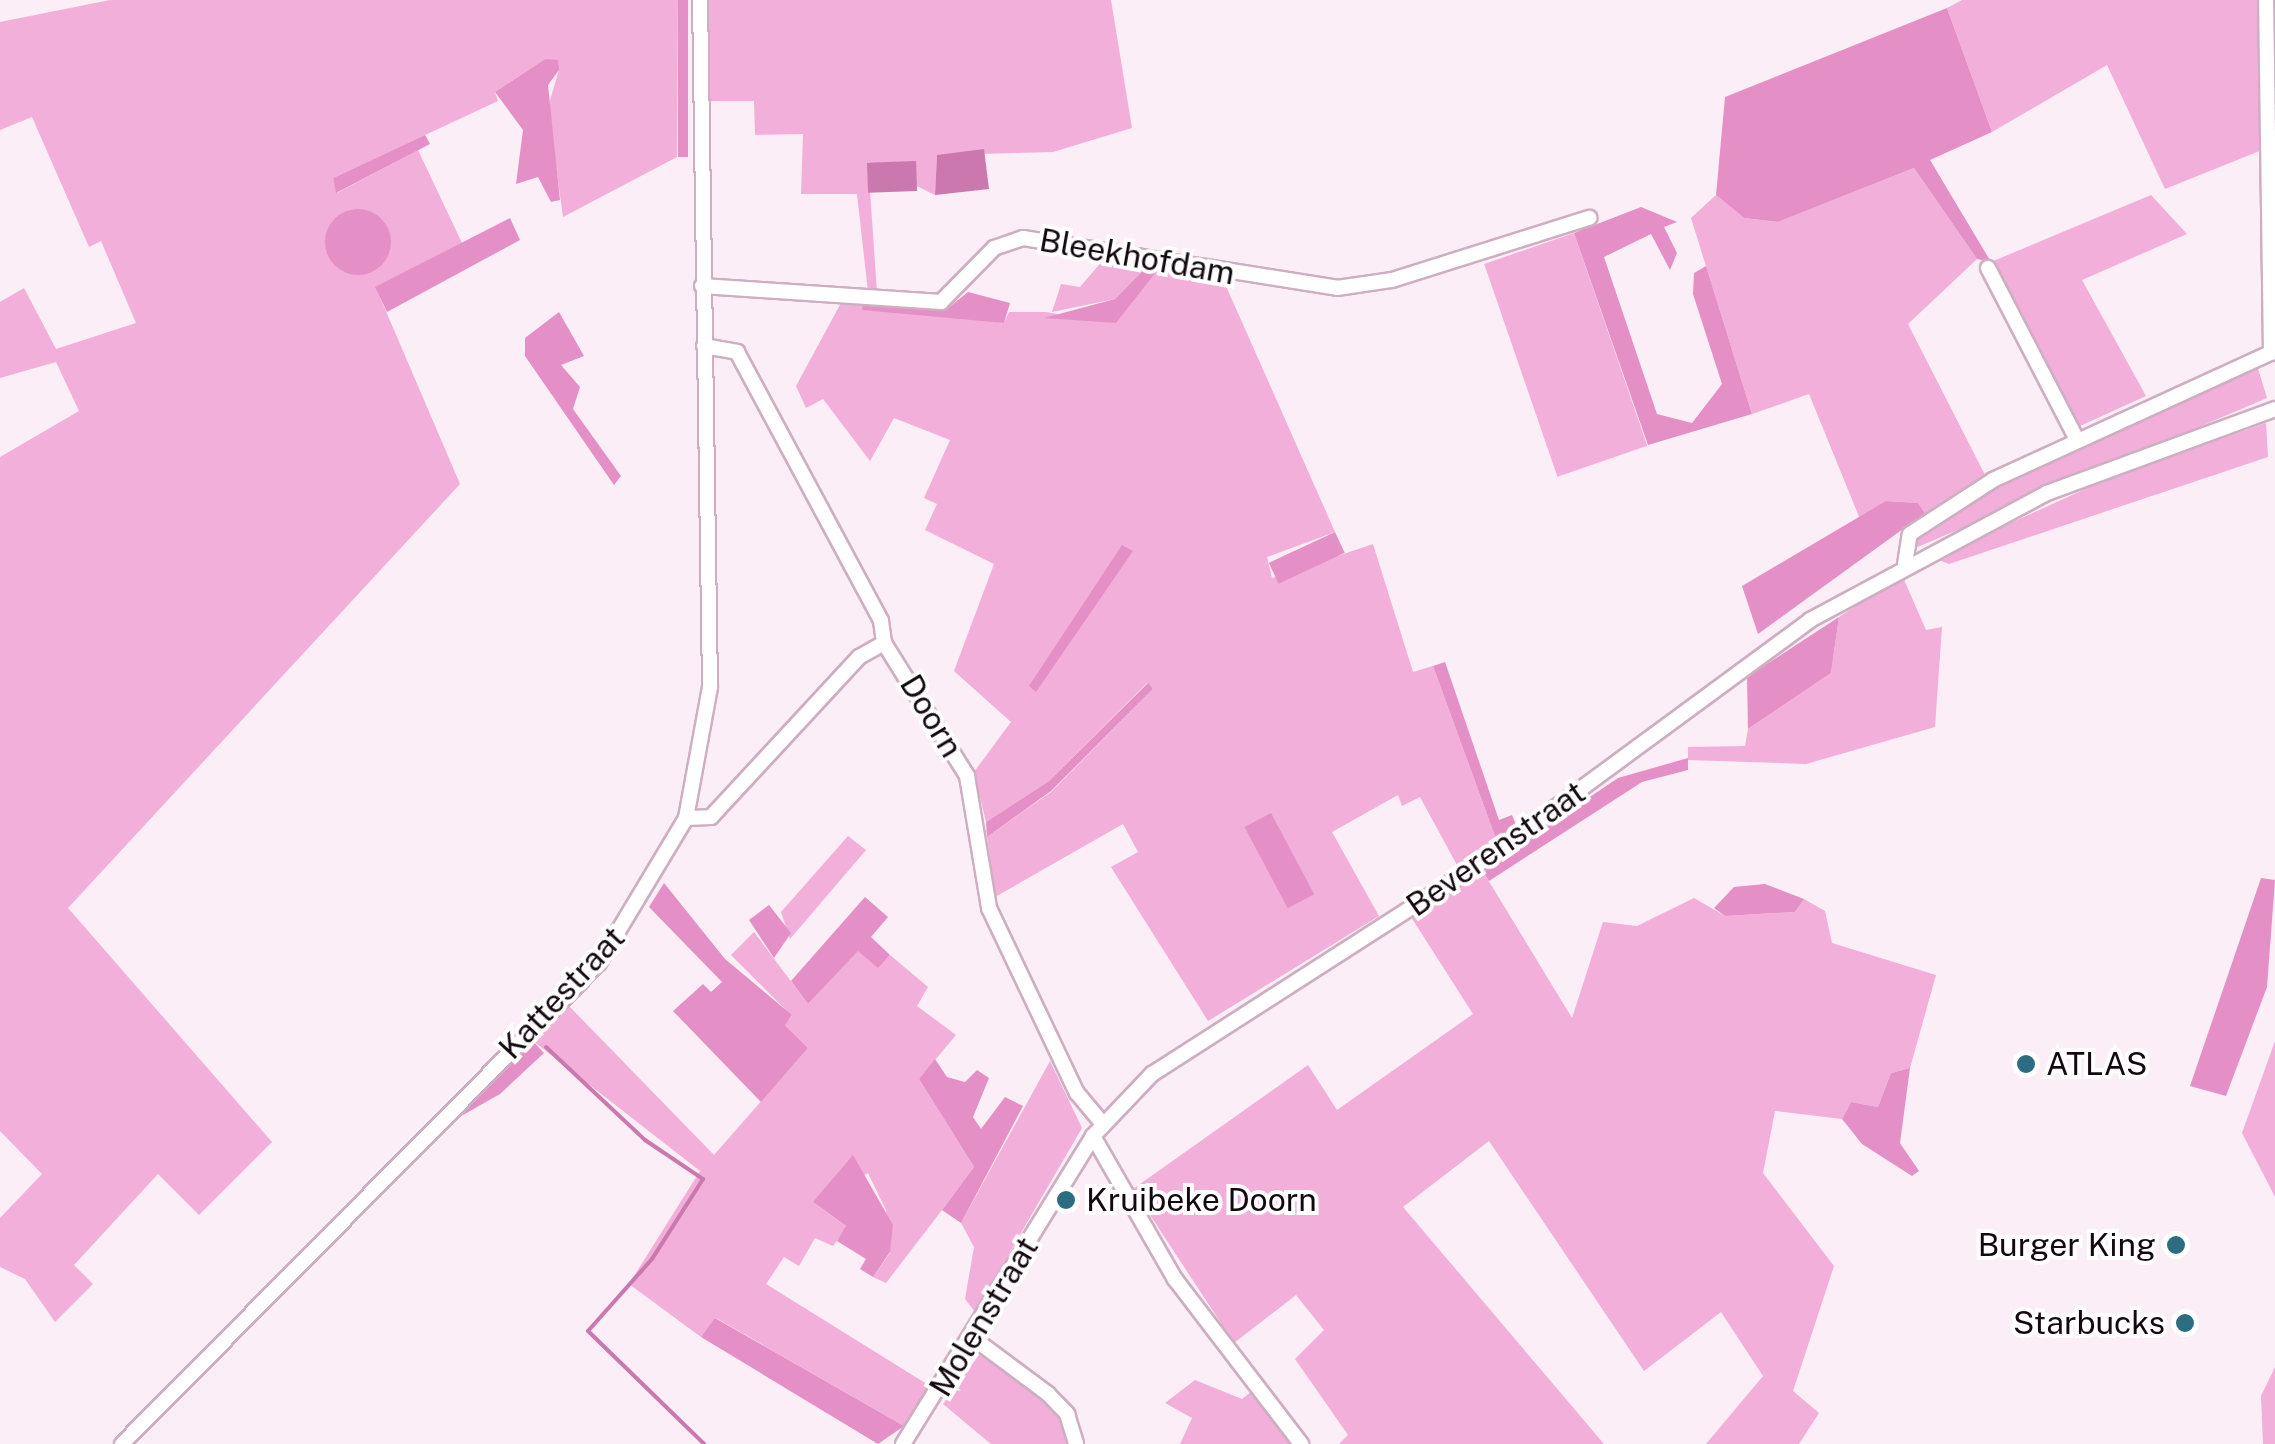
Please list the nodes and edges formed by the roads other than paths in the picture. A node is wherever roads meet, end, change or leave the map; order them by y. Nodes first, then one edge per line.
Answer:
1 (700, 0) edge
2 (2266, 0) edge
3 (1588, 218) dead end
4 (1988, 268) dead end
5 (702, 286) junction
6 (704, 346) junction
7 (2275, 409) edge
8 (2076, 436) junction
9 (1904, 564) junction
10 (884, 643) junction
11 (686, 818) junction
12 (1102, 1123) junction
13 (1092, 1136) junction
14 (973, 1338) junction
15 (122, 1444) edge
16 (904, 1444) edge
17 (1076, 1444) edge
18 (1301, 1444) edge

1 - 5 street
2 - 8 street, Beverenstraat
3 - 5 street, Bleekhofdam
4 - 8 street
5 - 6 street, Kattestraat
6 - 10 street, Doorn
6 - 11 street, Kattestraat
7 - 9 street, Beverenstraat
8 - 9 street, Beverenstraat
9 - 12 street, Beverenstraat
10 - 11 street
10 - 12 street, Doorn
11 - 15 street, Kattestraat
12 - 13 street, Beverenstraat
13 - 14 street, Molenstraat
13 - 18 street
14 - 16 street, Molenstraat
14 - 17 street

